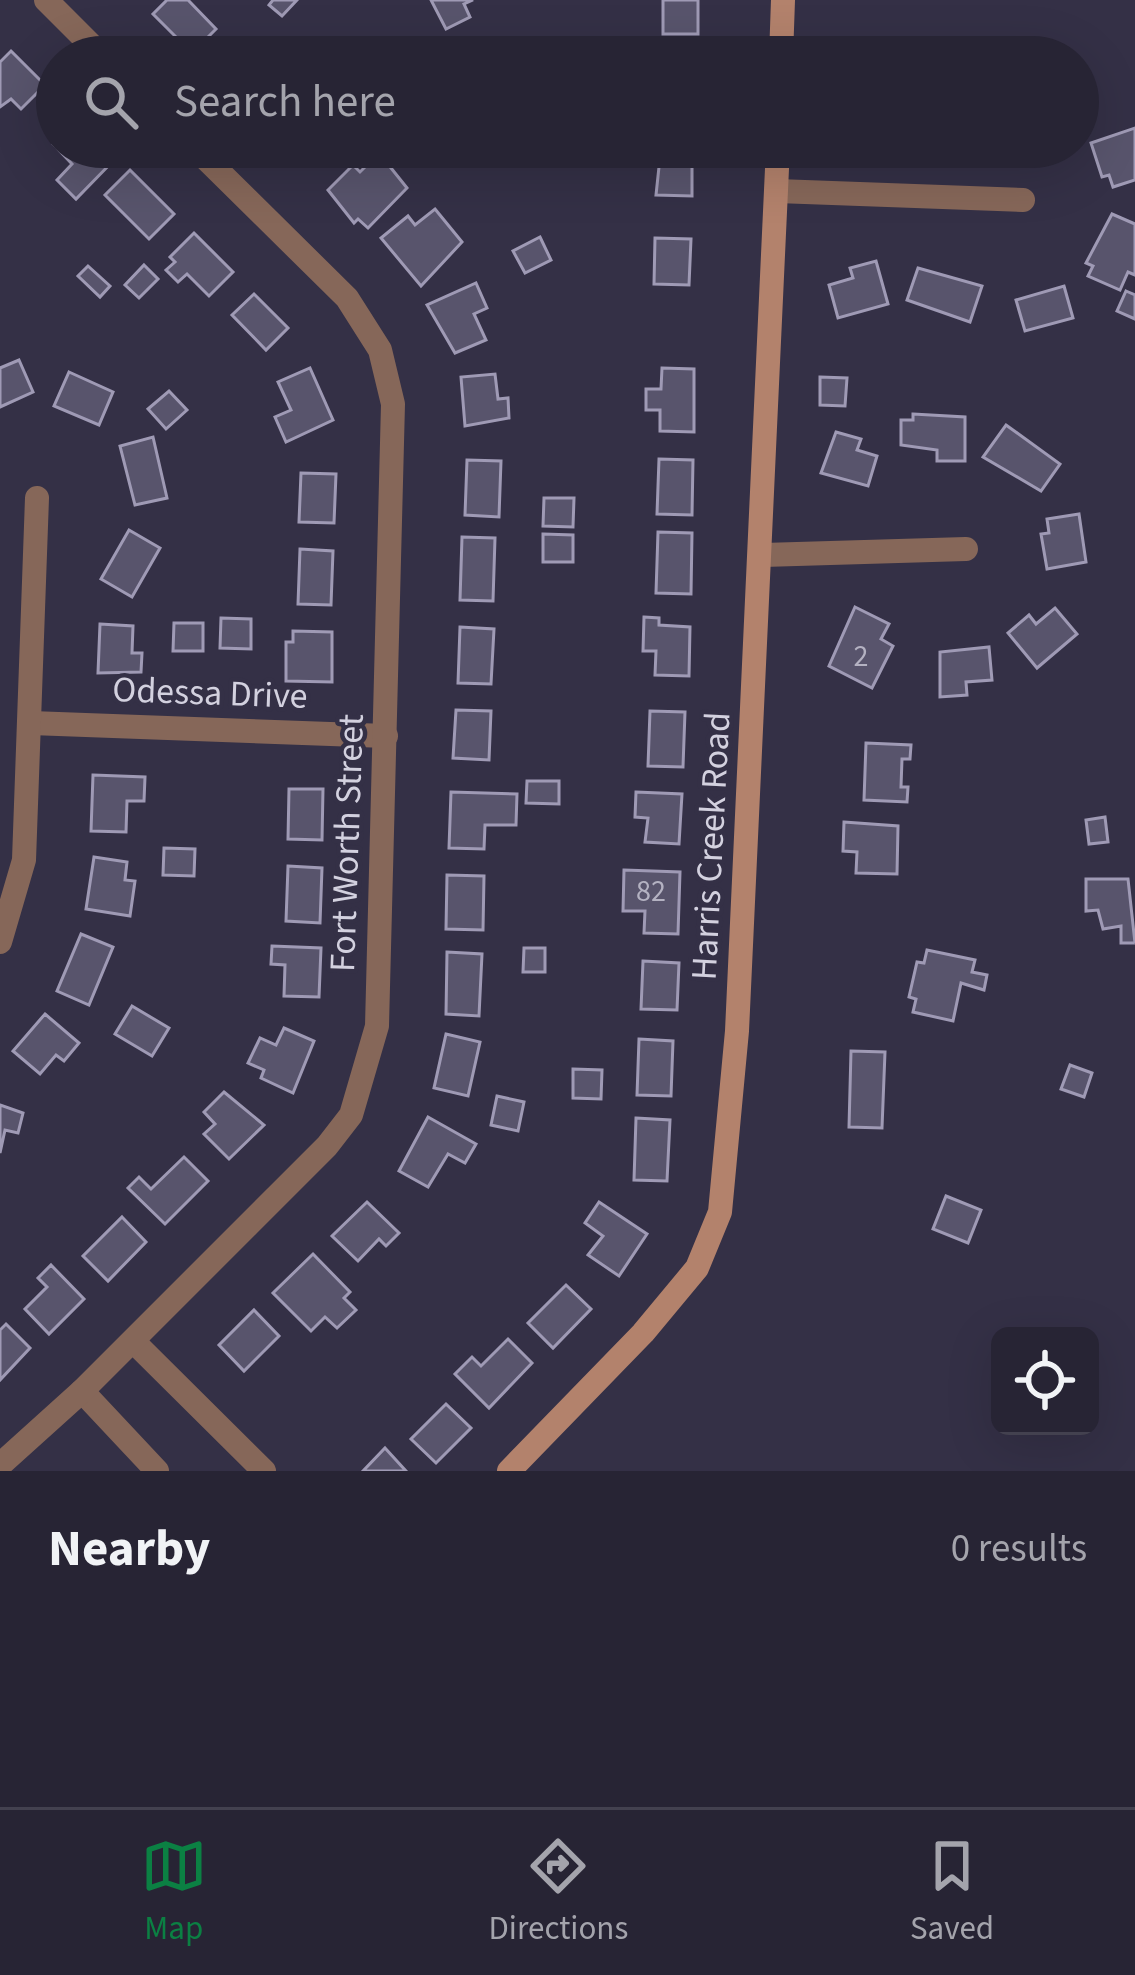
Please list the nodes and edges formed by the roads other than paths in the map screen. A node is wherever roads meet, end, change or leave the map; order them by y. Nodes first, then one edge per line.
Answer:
1 (46, 0) edge
2 (783, 0) edge
3 (83, 36) edge
4 (782, 36) edge
5 (215, 168) edge
6 (778, 168) edge
7 (777, 191) junction
8 (1023, 200) dead end
9 (37, 498) dead end
10 (966, 549) dead end
11 (763, 555) junction
12 (31, 723) junction
13 (386, 736) junction
14 (0, 942) edge
15 (133, 1341) junction
16 (82, 1391) junction
17 (0, 1465) edge
18 (158, 1471) edge
19 (263, 1471) edge
20 (509, 1471) edge

1 - 3 street
2 - 4 street
5 - 13 street, Fort Worth Street
6 - 7 street, Harris Creek Road
7 - 8 street
7 - 11 street, Harris Creek Road
9 - 12 street
10 - 11 street
11 - 20 street, Harris Creek Road
12 - 13 street, Odessa Drive
12 - 14 street
13 - 15 street, Fort Worth Street
15 - 16 street, Fort Worth Street
15 - 19 street
16 - 17 street, Fort Worth Street
16 - 18 street

